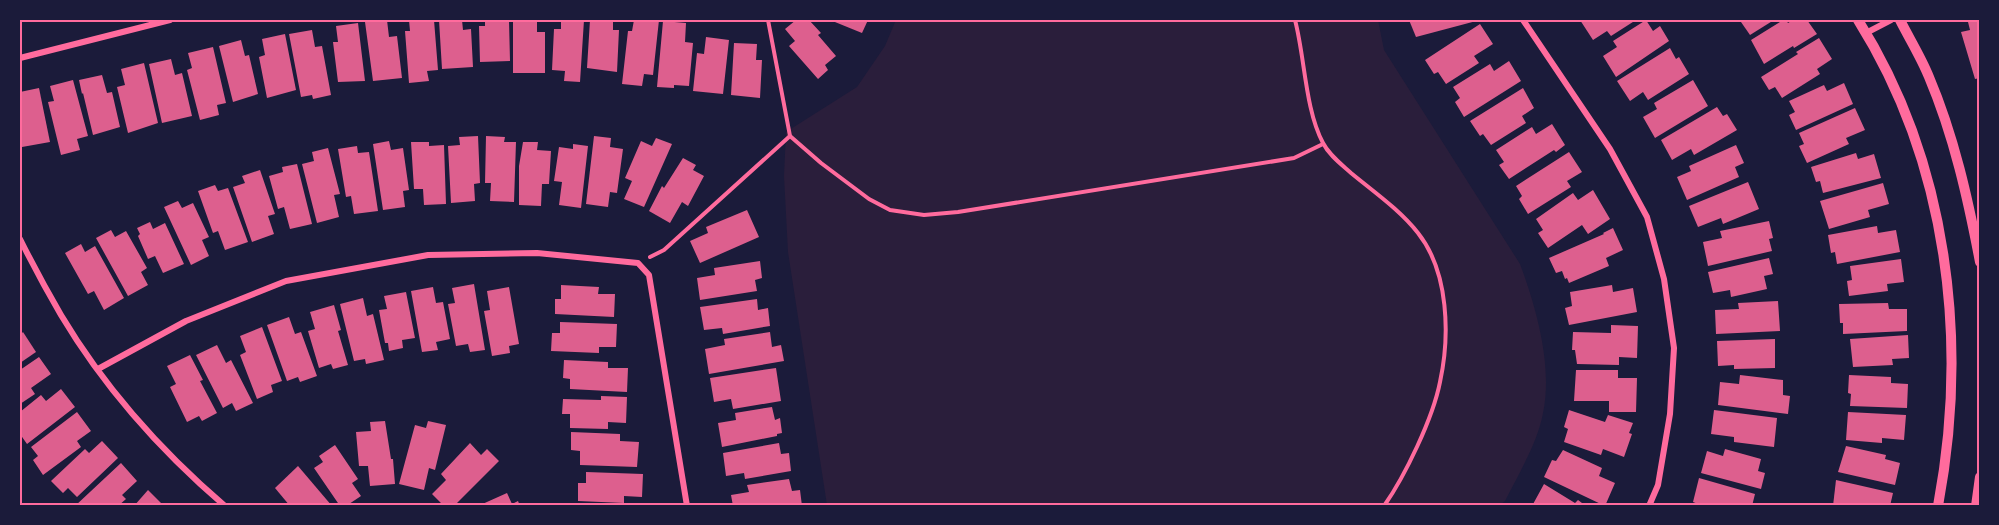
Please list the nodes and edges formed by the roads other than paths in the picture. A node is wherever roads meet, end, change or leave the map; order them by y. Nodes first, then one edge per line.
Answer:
1 (170, 20) edge
2 (1522, 20) edge
3 (1858, 20) edge
4 (1891, 20) edge
5 (1899, 20) edge
6 (1866, 33) junction
7 (20, 58) edge
8 (20, 239) edge
9 (1980, 262) edge
10 (98, 369) junction
11 (1980, 477) edge
12 (225, 506) edge
13 (687, 506) edge
14 (1649, 506) edge
15 (1938, 506) edge
16 (1976, 506) edge

1 - 7 street
2 - 14 street
3 - 6 street
4 - 6 street
5 - 9 street
6 - 15 street
8 - 10 street
10 - 12 street
10 - 13 street
11 - 16 street

